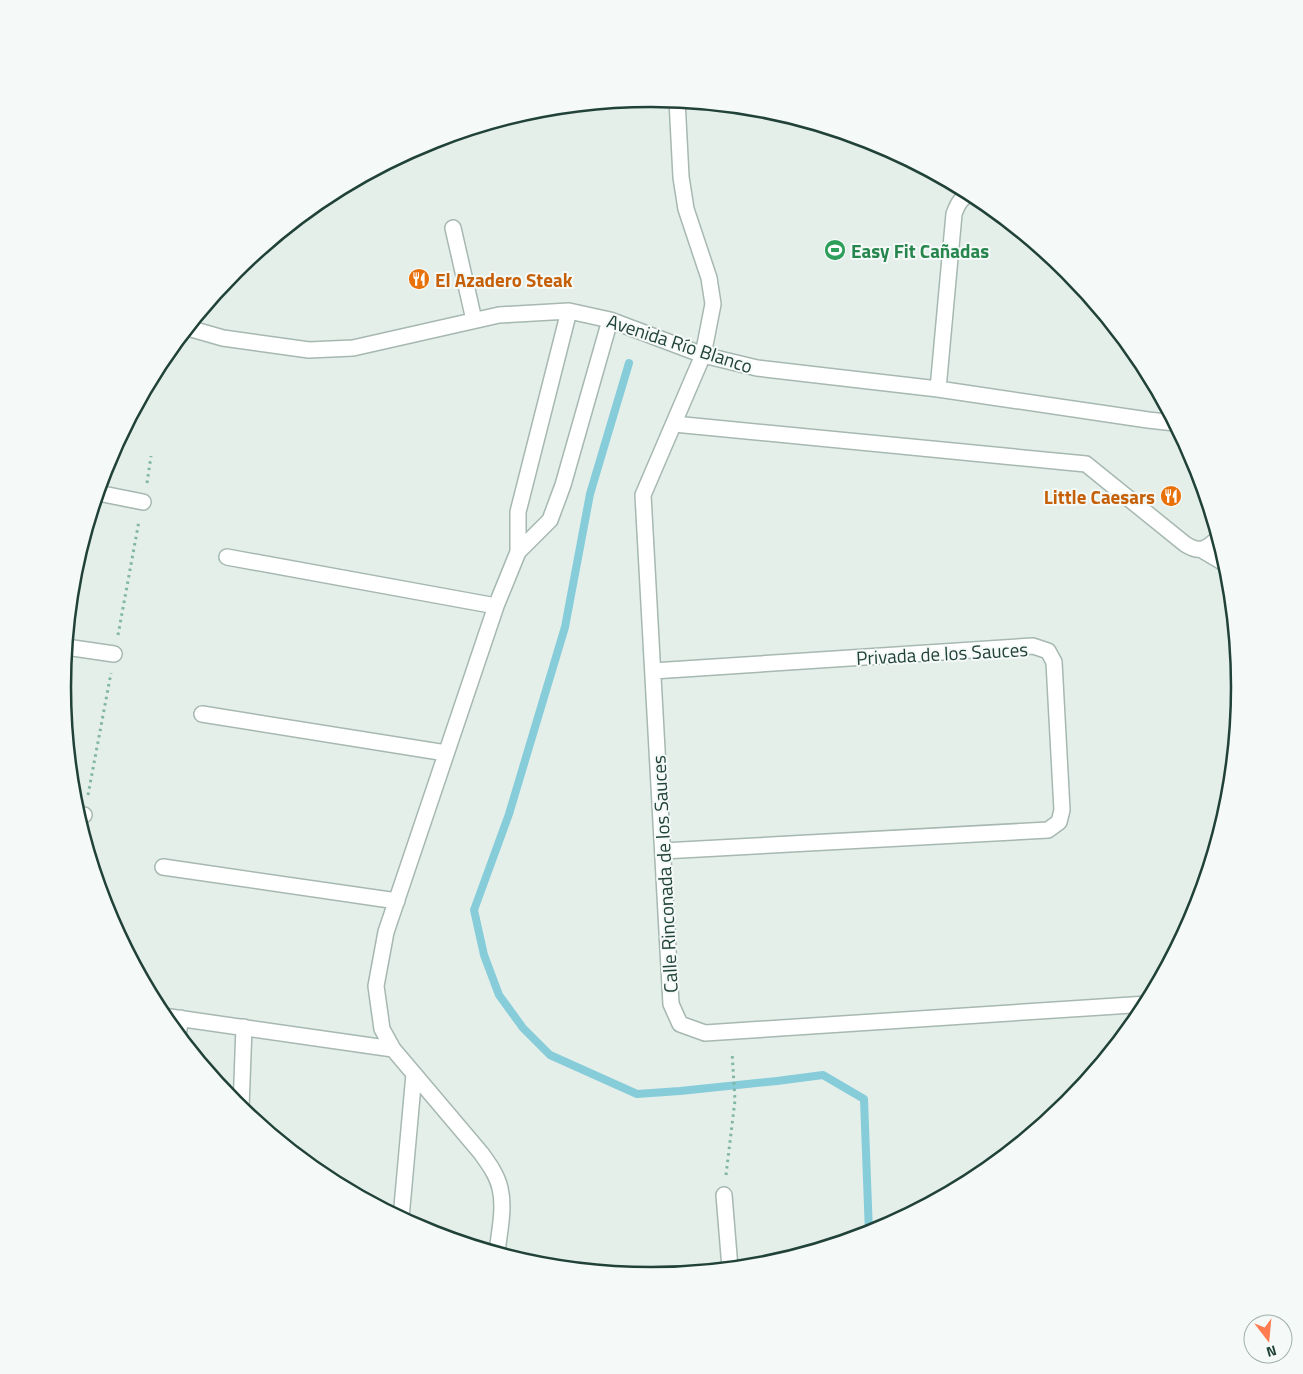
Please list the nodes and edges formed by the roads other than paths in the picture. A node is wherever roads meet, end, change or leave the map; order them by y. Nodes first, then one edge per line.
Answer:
1 (677, 108) edge
2 (963, 198) edge
3 (454, 228) dead end
4 (569, 311) junction
5 (474, 320) junction
6 (610, 320) junction
7 (194, 330) edge
8 (703, 355) junction
9 (938, 389) junction
10 (1163, 413) edge
11 (1148, 420) junction
12 (1168, 422) edge
13 (674, 424) junction
14 (104, 494) edge
15 (143, 502) dead end
16 (1213, 542) edge
17 (1202, 550) junction
18 (518, 552) junction
19 (227, 557) dead end
20 (1217, 559) edge
21 (496, 606) junction
22 (72, 648) edge
23 (114, 654) dead end
24 (653, 671) junction
25 (202, 714) dead end
26 (446, 753) junction
27 (663, 851) junction
28 (163, 867) dead end
29 (397, 900) junction
30 (1137, 1005) edge
31 (175, 1017) edge
32 (181, 1018) junction
33 (180, 1024) edge
34 (244, 1027) junction
35 (393, 1049) junction
36 (414, 1074) junction
37 (241, 1097) edge
38 (724, 1195) road end
39 (402, 1210) edge
40 (498, 1246) edge
41 (729, 1262) edge

1 - 8 street, Calle Rinconada de los Sauces
2 - 9 street
3 - 5 street
4 - 5 street, Avenida Río Blanco
4 - 6 street, Avenida Río Blanco
4 - 18 street
5 - 7 street, Avenida Río Blanco
6 - 8 street, Avenida Río Blanco
6 - 18 street
8 - 9 street, Avenida Río Blanco
8 - 13 street, Calle Rinconada de los Sauces
9 - 11 street, Avenida Río Blanco
10 - 11 street
11 - 12 street, Avenida Río Blanco
13 - 17 street
13 - 24 street, Calle Rinconada de los Sauces
14 - 15 street
16 - 17 street
17 - 20 street
18 - 21 street
19 - 21 street
21 - 26 street
22 - 23 street
24 - 27 street, Calle Rinconada de los Sauces
24 - 27 street, Privada de los Sauces
25 - 26 street
26 - 29 street
27 - 30 street, Calle Rinconada de los Sauces
28 - 29 street
29 - 35 street
31 - 32 street
32 - 33 street
32 - 34 street
34 - 35 street
34 - 37 street
35 - 36 street
36 - 39 street
36 - 40 street
38 - 41 street

